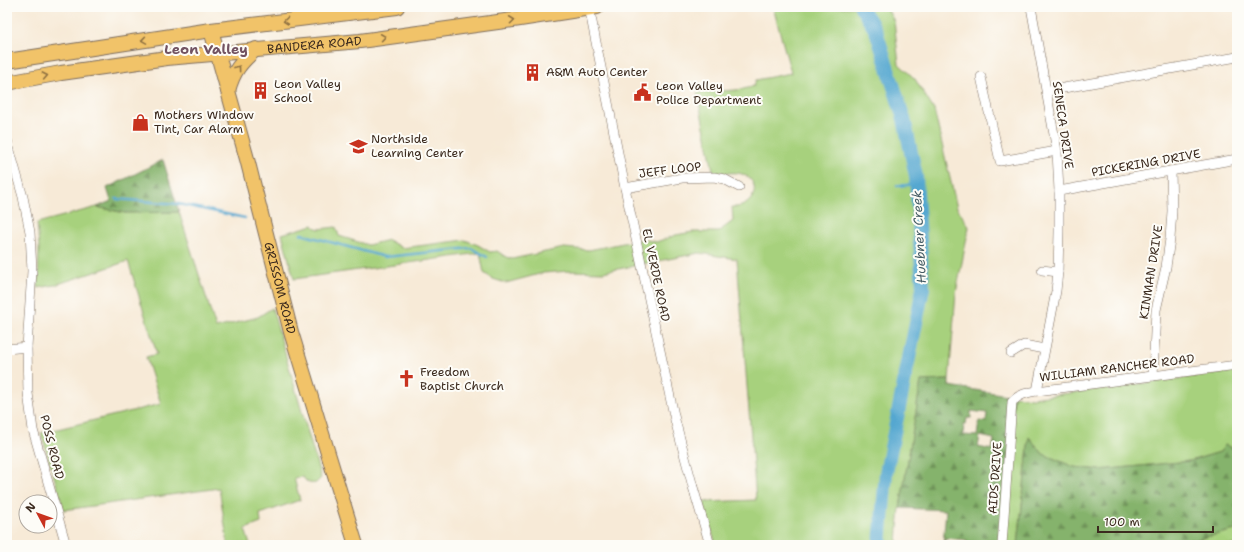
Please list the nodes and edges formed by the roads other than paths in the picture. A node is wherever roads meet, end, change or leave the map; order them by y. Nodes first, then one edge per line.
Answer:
1 (397, 7) edge
2 (592, 7) edge
3 (1031, 7) edge
4 (211, 30) junction
5 (256, 49) junction
6 (218, 53) junction
7 (1237, 57) edge
8 (7, 61) edge
9 (981, 77) dead end
10 (7, 83) edge
11 (228, 91) junction
12 (1047, 91) junction
13 (7, 140) edge
14 (1057, 151) junction
15 (1237, 159) edge
16 (1171, 171) junction
17 (739, 187) dead end
18 (625, 188) junction
19 (1059, 191) junction
20 (1042, 270) dead end
21 (1058, 272) junction
22 (27, 347) junction
23 (1044, 348) junction
24 (7, 349) edge
25 (1011, 353) dead end
26 (1237, 365) edge
27 (1153, 376) junction
28 (1037, 391) junction
29 (1012, 412) joint
30 (66, 545) edge
31 (356, 545) edge
32 (710, 545) edge
33 (1002, 545) edge

1 -> 4 main road, BANDERA ROAD
5 -> 2 main road, BANDERA ROAD
2 - 18 street, EL VERDE ROAD
3 - 12 street, SENECA DRIVE
4 - 6 main road, GRISSOM ROAD
4 -> 8 main road, BANDERA ROAD
5 - 6 main road, BANDERA ROAD
11 -> 5 main road
10 -> 6 main road, BANDERA ROAD
6 - 11 main road, GRISSOM ROAD
7 - 12 street
9 - 14 street
11 - 31 main road, GRISSOM ROAD
12 - 14 street, SENECA DRIVE
13 - 22 street, POSS ROAD
14 - 19 street, SENECA DRIVE
15 - 16 street, PICKERING DRIVE
16 - 19 street, PICKERING DRIVE
16 - 27 street, KINMAN DRIVE
17 - 18 street, JEFF LOOP
18 - 32 street, EL VERDE ROAD
19 - 21 street, SENECA DRIVE
20 - 21 street
21 - 23 street, SENECA DRIVE
22 - 24 street
22 - 30 street, POSS ROAD
23 - 25 street
23 - 28 street, SENECA DRIVE
26 - 27 street, WILLIAM RANCHER ROAD
27 - 28 street, WILLIAM RANCHER ROAD
28 - 29 street, WILLIAM RANCHER ROAD
29 - 33 street, AIDS DRIVE

